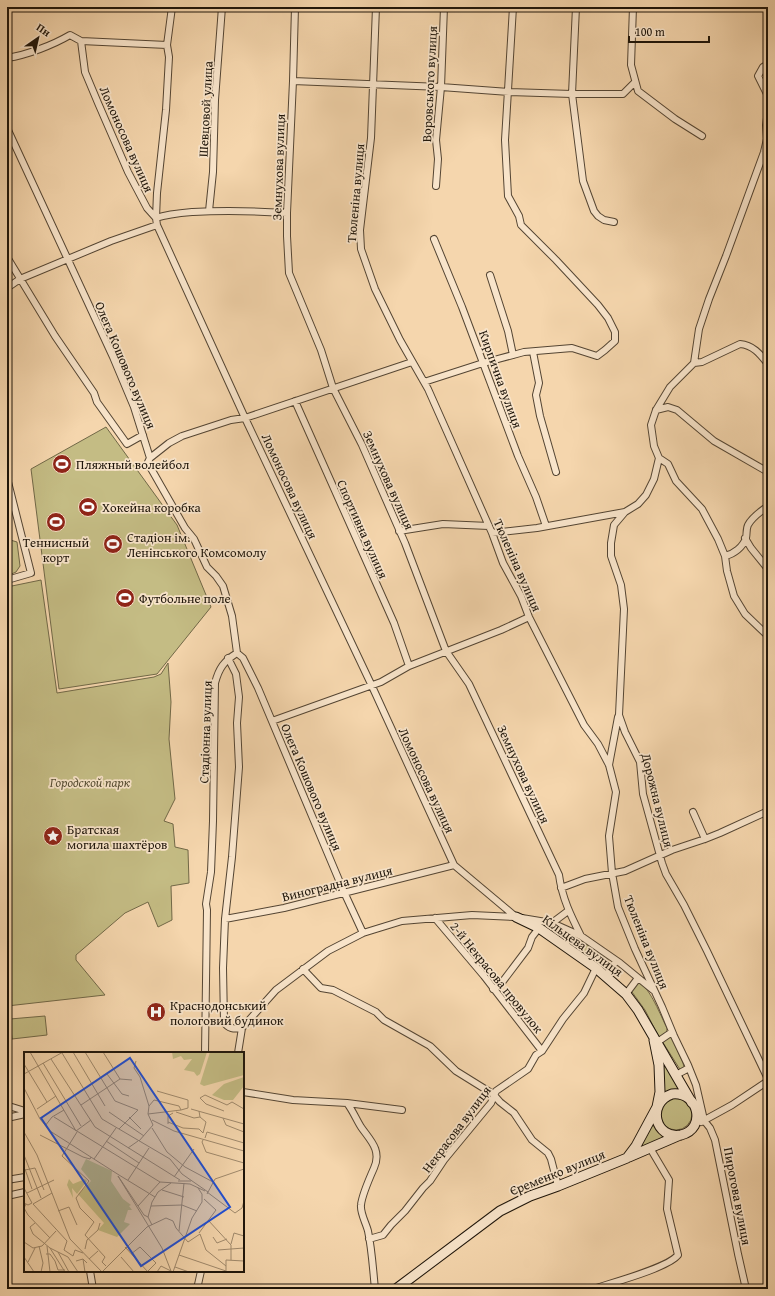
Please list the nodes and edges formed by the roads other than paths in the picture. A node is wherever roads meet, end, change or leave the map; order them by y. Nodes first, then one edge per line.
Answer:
1 (172, 7) edge
2 (222, 7) edge
3 (295, 7) edge
4 (376, 7) edge
5 (444, 7) edge
6 (513, 7) edge
7 (576, 7) edge
8 (633, 7) edge
9 (81, 41) junction
10 (166, 45) junction
11 (7, 58) edge
12 (768, 64) edge
13 (294, 81) junction
14 (635, 82) junction
15 (373, 84) junction
16 (441, 87) junction
17 (508, 92) junction
18 (572, 94) junction
19 (768, 96) edge
20 (768, 111) edge
21 (7, 128) edge
22 (702, 136) dead end
23 (436, 186) dead end
24 (209, 211) junction
25 (287, 213) junction
26 (156, 218) junction
27 (614, 222) dead end
28 (157, 225) junction
29 (434, 239) dead end
30 (7, 257) edge
31 (67, 260) junction
32 (490, 275) dead end
33 (20, 279) junction
34 (7, 288) edge
35 (533, 352) junction
36 (513, 355) junction
37 (412, 362) junction
38 (483, 363) junction
39 (694, 363) junction
40 (768, 364) edge
41 (424, 382) junction
42 (333, 388) junction
43 (295, 401) junction
44 (656, 410) junction
45 (245, 418) junction
46 (143, 435) junction
47 (150, 458) junction
48 (659, 458) junction
49 (556, 472) dead end
50 (768, 472) edge
51 (7, 478) edge
52 (768, 506) edge
53 (625, 512) junction
54 (489, 526) junction
55 (546, 526) junction
56 (399, 531) junction
57 (492, 533) junction
58 (746, 538) junction
59 (725, 556) junction
60 (768, 569) edge
61 (7, 580) edge
62 (529, 617) junction
63 (768, 636) edge
64 (446, 651) junction
65 (237, 653) junction
66 (228, 658) junction
67 (409, 666) junction
68 (371, 684) junction
69 (618, 715) junction
70 (272, 720) junction
71 (609, 765) junction
72 (768, 811) edge
73 (693, 812) dead end
74 (706, 839) junction
75 (660, 855) junction
76 (454, 865) junction
77 (612, 874) junction
78 (561, 888) junction
79 (344, 892) junction
80 (568, 911) junction
81 (516, 917) junction
82 (225, 918) junction
83 (435, 918) junction
84 (552, 923) junction
85 (539, 928) junction
86 (570, 931) junction
87 (363, 933) junction
88 (582, 936) junction
89 (564, 946) junction
90 (616, 961) junction
91 (596, 968) junction
92 (303, 969) junction
93 (606, 976) junction
94 (638, 978) junction
95 (494, 989) junction
96 (654, 991) junction
97 (626, 994) junction
98 (242, 1028) junction
99 (672, 1032) junction
100 (655, 1041) junction
101 (542, 1051) junction
102 (205, 1052) edge
103 (238, 1052) edge
104 (690, 1068) junction
105 (676, 1075) junction
106 (768, 1080) edge
107 (244, 1092) edge
108 (494, 1095) junction
109 (347, 1103) junction
110 (692, 1103) junction
111 (657, 1107) junction
112 (7, 1108) edge
113 (402, 1110) dead end
114 (24, 1111) edge
115 (697, 1112) junction
116 (24, 1114) edge
117 (7, 1118) edge
118 (704, 1120) junction
119 (691, 1130) junction
120 (681, 1135) junction
121 (650, 1148) junction
122 (627, 1158) junction
123 (24, 1177) edge
124 (7, 1180) edge
125 (558, 1186) junction
126 (24, 1192) edge
127 (7, 1196) edge
128 (369, 1239) junction
129 (90, 1272) edge
130 (200, 1272) edge
131 (93, 1289) edge
132 (197, 1289) edge
133 (375, 1289) edge
134 (396, 1289) edge
135 (593, 1289) edge
136 (746, 1289) edge

1 - 10 street
2 - 24 street, Шевцовой улица
3 - 13 street, Земнухова вулиця
4 - 15 street, Тюленіна вулиця
5 - 16 street, Воровського вулиця
6 - 17 street
7 - 18 street
8 - 14 street
9 - 10 street
9 - 11 street
9 - 26 street, Ломоносова вулиця
10 - 26 street
12 - 19 street
13 - 15 street
13 - 25 street, Земнухова вулиця
14 - 18 street
14 - 22 street
15 - 16 street
15 - 37 street, Тюленіна вулиця
16 - 17 street
16 - 23 street, Воровського вулиця
17 - 18 street
17 - 35 street
18 - 27 street
20 - 39 street
21 - 31 street, Олега Кошового вулиця
24 - 25 street
24 - 26 street
25 - 42 street, Земнухова вулиця
26 - 28 street, Ломоносова вулиця
28 - 31 street
28 - 45 street, Ломоносова вулиця
29 - 38 street, Кирпична вулиця
30 - 33 street
31 - 33 street
31 - 46 street, Олега Кошового вулиця
32 - 36 street
33 - 34 street
33 - 46 street
35 - 36 street
35 - 49 street
36 - 38 street
37 - 41 street, Тюленіна вулиця
37 - 42 street
38 - 41 street
38 - 55 street, Кирпична вулиця
39 - 40 street
39 - 44 street
41 - 54 street, Тюленіна вулиця
42 - 43 street
42 - 56 street, Земнухова вулиця
43 - 45 street
43 - 67 street, Спортивна вулиця
44 - 48 street
44 - 50 street
45 - 47 street
45 - 68 street, Ломоносова вулиця
46 - 47 street, Олега Кошового вулиця
47 - 65 street, Олега Кошового вулиця
48 - 53 street
48 - 59 street
51 - 61 street
52 - 58 street
53 - 55 street
53 - 69 street, Дорожна вулиця
54 - 56 street
54 - 57 street, Тюленіна вулиця
55 - 57 street
56 - 64 street, Земнухова вулиця
57 - 62 street, Тюленіна вулиця
58 - 59 street
58 - 60 street
59 - 63 street
62 - 64 street
62 - 71 street, Тюленіна вулиця
64 - 67 street
64 - 78 street, Земнухова вулиця
65 - 66 street
65 - 70 street, Олега Кошового вулиця
66 - 82 street
66 - 102 street, Стадіонна вулиця
67 - 68 street
68 - 70 street
68 - 76 street, Ломоносова вулиця
69 - 71 street
69 - 75 street, Дорожна вулиця
70 - 79 street, Олега Кошового вулиця
71 - 77 street, Тюленіна вулиця
72 - 74 street
73 - 74 street
74 - 75 street
75 - 77 street
75 - 106 street, Дорожна вулиця
76 - 79 street, Виноградна вулиця
76 - 81 street, Ломоносова вулиця
77 - 78 street
77 - 96 street, Тюленіна вулиця
78 - 80 street, Земнухова вулиця
79 - 82 street, Виноградна вулиця
79 - 87 street, Олега Кошового вулиця
80 - 84 street
80 - 88 street, Земнухова вулиця
81 - 83 street, Кільцева вулиця
81 - 84 street
81 - 85 street, Кільцева вулиця
82 - 98 street
83 - 87 street, Кільцева вулиця
83 - 95 street, 2-й Некрасова провулок
84 - 86 street
85 - 89 street, Кільцева вулиця
85 - 95 street
86 - 88 street
86 - 89 street
87 - 92 street, Кільцева вулиця
88 - 90 street
89 - 91 street, Кільцева вулиця
90 - 93 street
90 - 94 street
91 - 93 street, Кільцева вулиця
91 - 101 street, Некрасова вулиця
92 - 98 street, Кільцева вулиця
92 - 108 street
93 - 97 street, Кільцева вулиця
94 - 96 street
94 - 97 street
95 - 101 street, 2-й Некрасова провулок
96 - 99 street, Тюленіна вулиця
97 - 100 street, Кільцева вулиця
98 - 103 street
99 - 100 street
99 - 104 street, Тюленіна вулиця
100 - 105 street, Кільцева вулиця
100 - 111 street
101 - 108 street, Некрасова вулиця
104 - 105 street
104 - 118 street, Тюленіна вулиця
105 - 110 street, Кільцева вулиця
106 - 118 street
107 - 109 street
108 - 125 street
108 - 128 street, Некрасова вулиця
109 - 113 street
109 - 128 street
110 - 111 street
110 - 115 street, Кільцева вулиця
111 - 120 street
111 - 122 street
112 - 114 street
115 - 118 street, Пирогова вулиця
115 - 119 street
116 - 117 street
118 - 119 street
118 - 136 street, Пирогова вулиця
119 - 120 street
120 - 121 street, Єременко вулиця
121 - 122 street, Єременко вулиця
121 - 135 street
122 - 125 street, Єременко вулиця
123 - 124 street
125 - 134 street, Єременко вулиця
126 - 127 street
128 - 133 street
129 - 131 street
130 - 132 street

